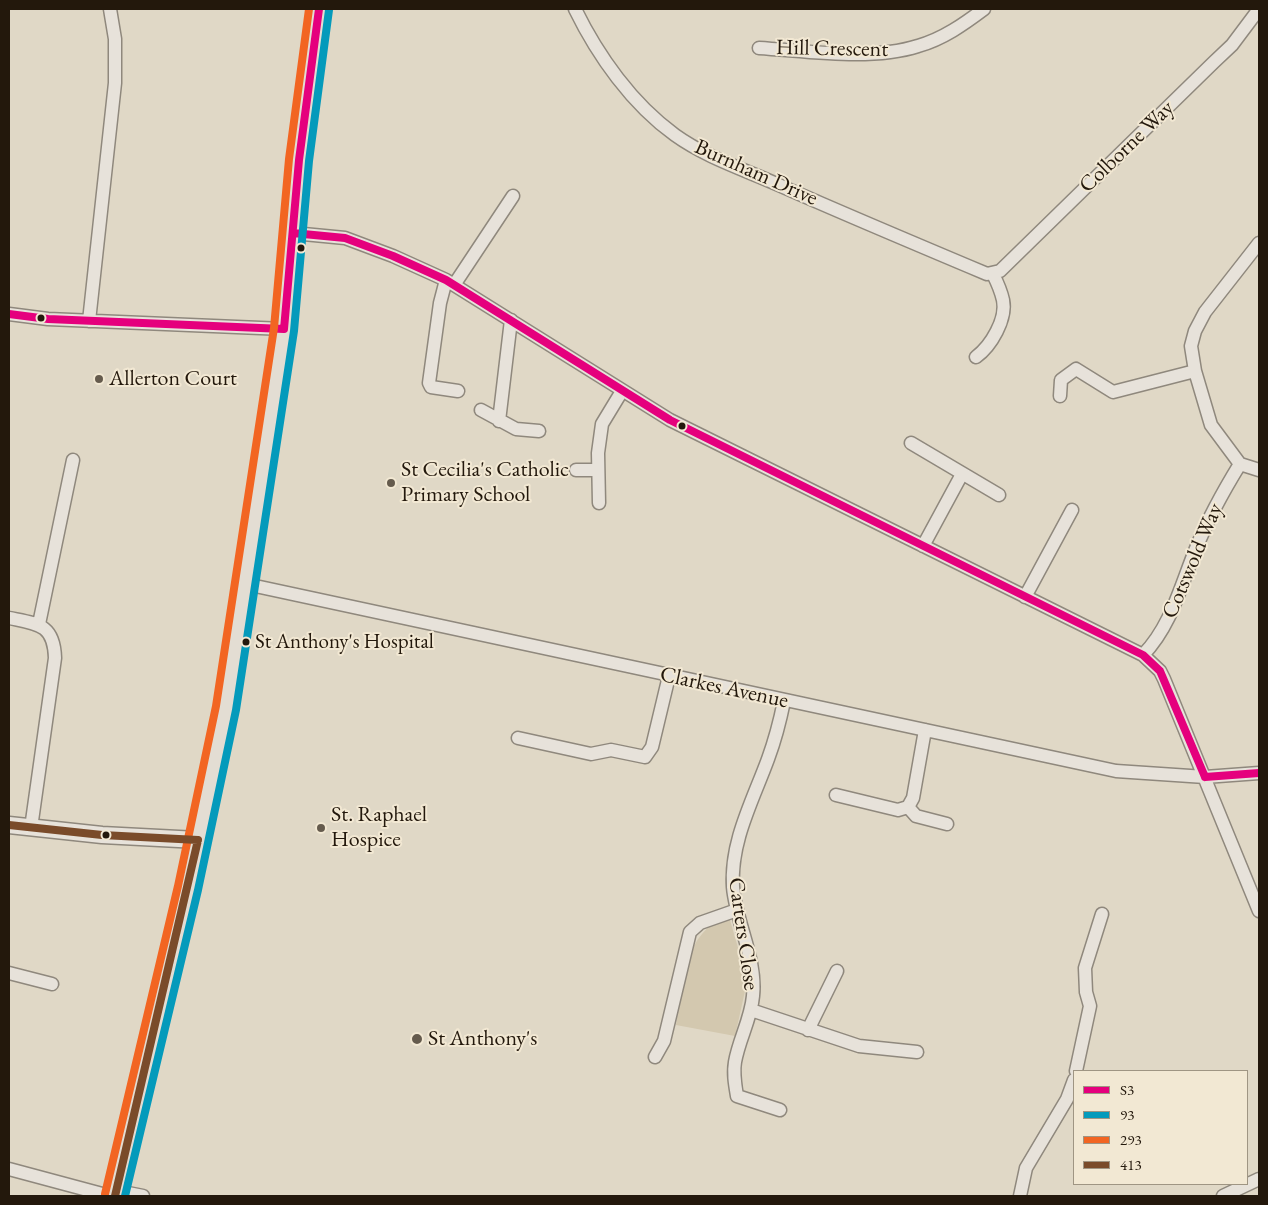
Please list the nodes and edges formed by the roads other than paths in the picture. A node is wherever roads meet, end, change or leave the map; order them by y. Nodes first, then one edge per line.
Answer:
1 (110, 9) edge
2 (319, 9) edge
3 (575, 9) edge
4 (984, 9) edge
5 (1259, 9) edge
6 (758, 48) dead end
7 (513, 196) dead end
8 (293, 233) junction
9 (1259, 243) edge
10 (990, 274) junction
11 (450, 283) junction
12 (9, 314) edge
13 (511, 320) junction
14 (89, 321) junction
15 (284, 329) junction
16 (976, 357) dead end
17 (1194, 372) junction
18 (458, 391) dead end
19 (622, 391) junction
20 (1060, 396) dead end
21 (481, 410) dead end
22 (500, 421) junction
23 (539, 432) dead end
24 (911, 443) dead end
25 (74, 460) dead end
26 (1240, 464) junction
27 (576, 470) dead end
28 (598, 470) junction
29 (1259, 470) edge
30 (962, 474) junction
31 (998, 495) dead end
32 (599, 503) dead end
33 (1072, 510) dead end
34 (923, 546) junction
35 (246, 584) junction
36 (1025, 597) junction
37 (9, 618) edge
38 (39, 624) junction
39 (1143, 655) junction
40 (669, 676) junction
41 (784, 700) junction
42 (925, 730) junction
43 (518, 738) dead end
44 (1259, 773) edge
45 (1205, 777) junction
46 (836, 795) dead end
47 (908, 807) junction
48 (947, 824) dead end
49 (9, 825) edge
50 (31, 828) junction
51 (198, 840) junction
52 (737, 910) junction
53 (1259, 911) edge
54 (1102, 914) dead end
55 (837, 971) dead end
56 (9, 973) edge
57 (52, 984) dead end
58 (752, 1010) junction
59 (808, 1030) junction
60 (917, 1052) dead end
61 (655, 1057) dead end
62 (1076, 1070) edge
63 (1073, 1083) edge
64 (780, 1110) dead end
65 (9, 1169) edge
66 (1246, 1185) edge
67 (115, 1195) edge
68 (144, 1196) edge
69 (1020, 1196) edge
70 (1223, 1196) edge

1 - 14 street
2 - 8 highway
3 - 10 street, Burnham Drive
4 - 6 street, Hill Crescent
5 - 10 street, Colborne Way
7 - 11 street
8 - 11 street
8 - 15 highway
9 - 17 street
10 - 16 street
11 - 13 street
11 - 18 street
12 - 14 street
13 - 19 street
13 - 22 street
14 - 15 street
15 - 35 highway
17 - 20 street
17 - 26 street
19 - 28 street
19 - 34 street
21 - 22 street
22 - 23 street
24 - 30 street
25 - 38 street
26 - 29 street
26 - 39 street, Cotswold Way
27 - 28 street
28 - 32 street
30 - 31 street
30 - 34 street
33 - 36 street
34 - 36 street
35 - 40 street, Clarkes Avenue
35 - 51 highway
36 - 39 street
37 - 38 street
38 - 50 street
39 - 45 street
40 - 41 street, Clarkes Avenue
40 - 43 street
41 - 42 street, Clarkes Avenue
41 - 52 street, Carters Close
42 - 45 street, Clarkes Avenue
42 - 47 street
44 - 45 street, Clarkes Avenue
45 - 53 street
46 - 47 street
47 - 48 street
49 - 50 street
50 - 51 street
51 - 67 highway
52 - 58 street, Carters Close
52 - 61 street
54 - 62 street
55 - 59 street
56 - 57 street
58 - 59 street
58 - 64 street, Carters Close
59 - 60 street
63 - 69 street
65 - 67 street
66 - 70 street
67 - 68 street

